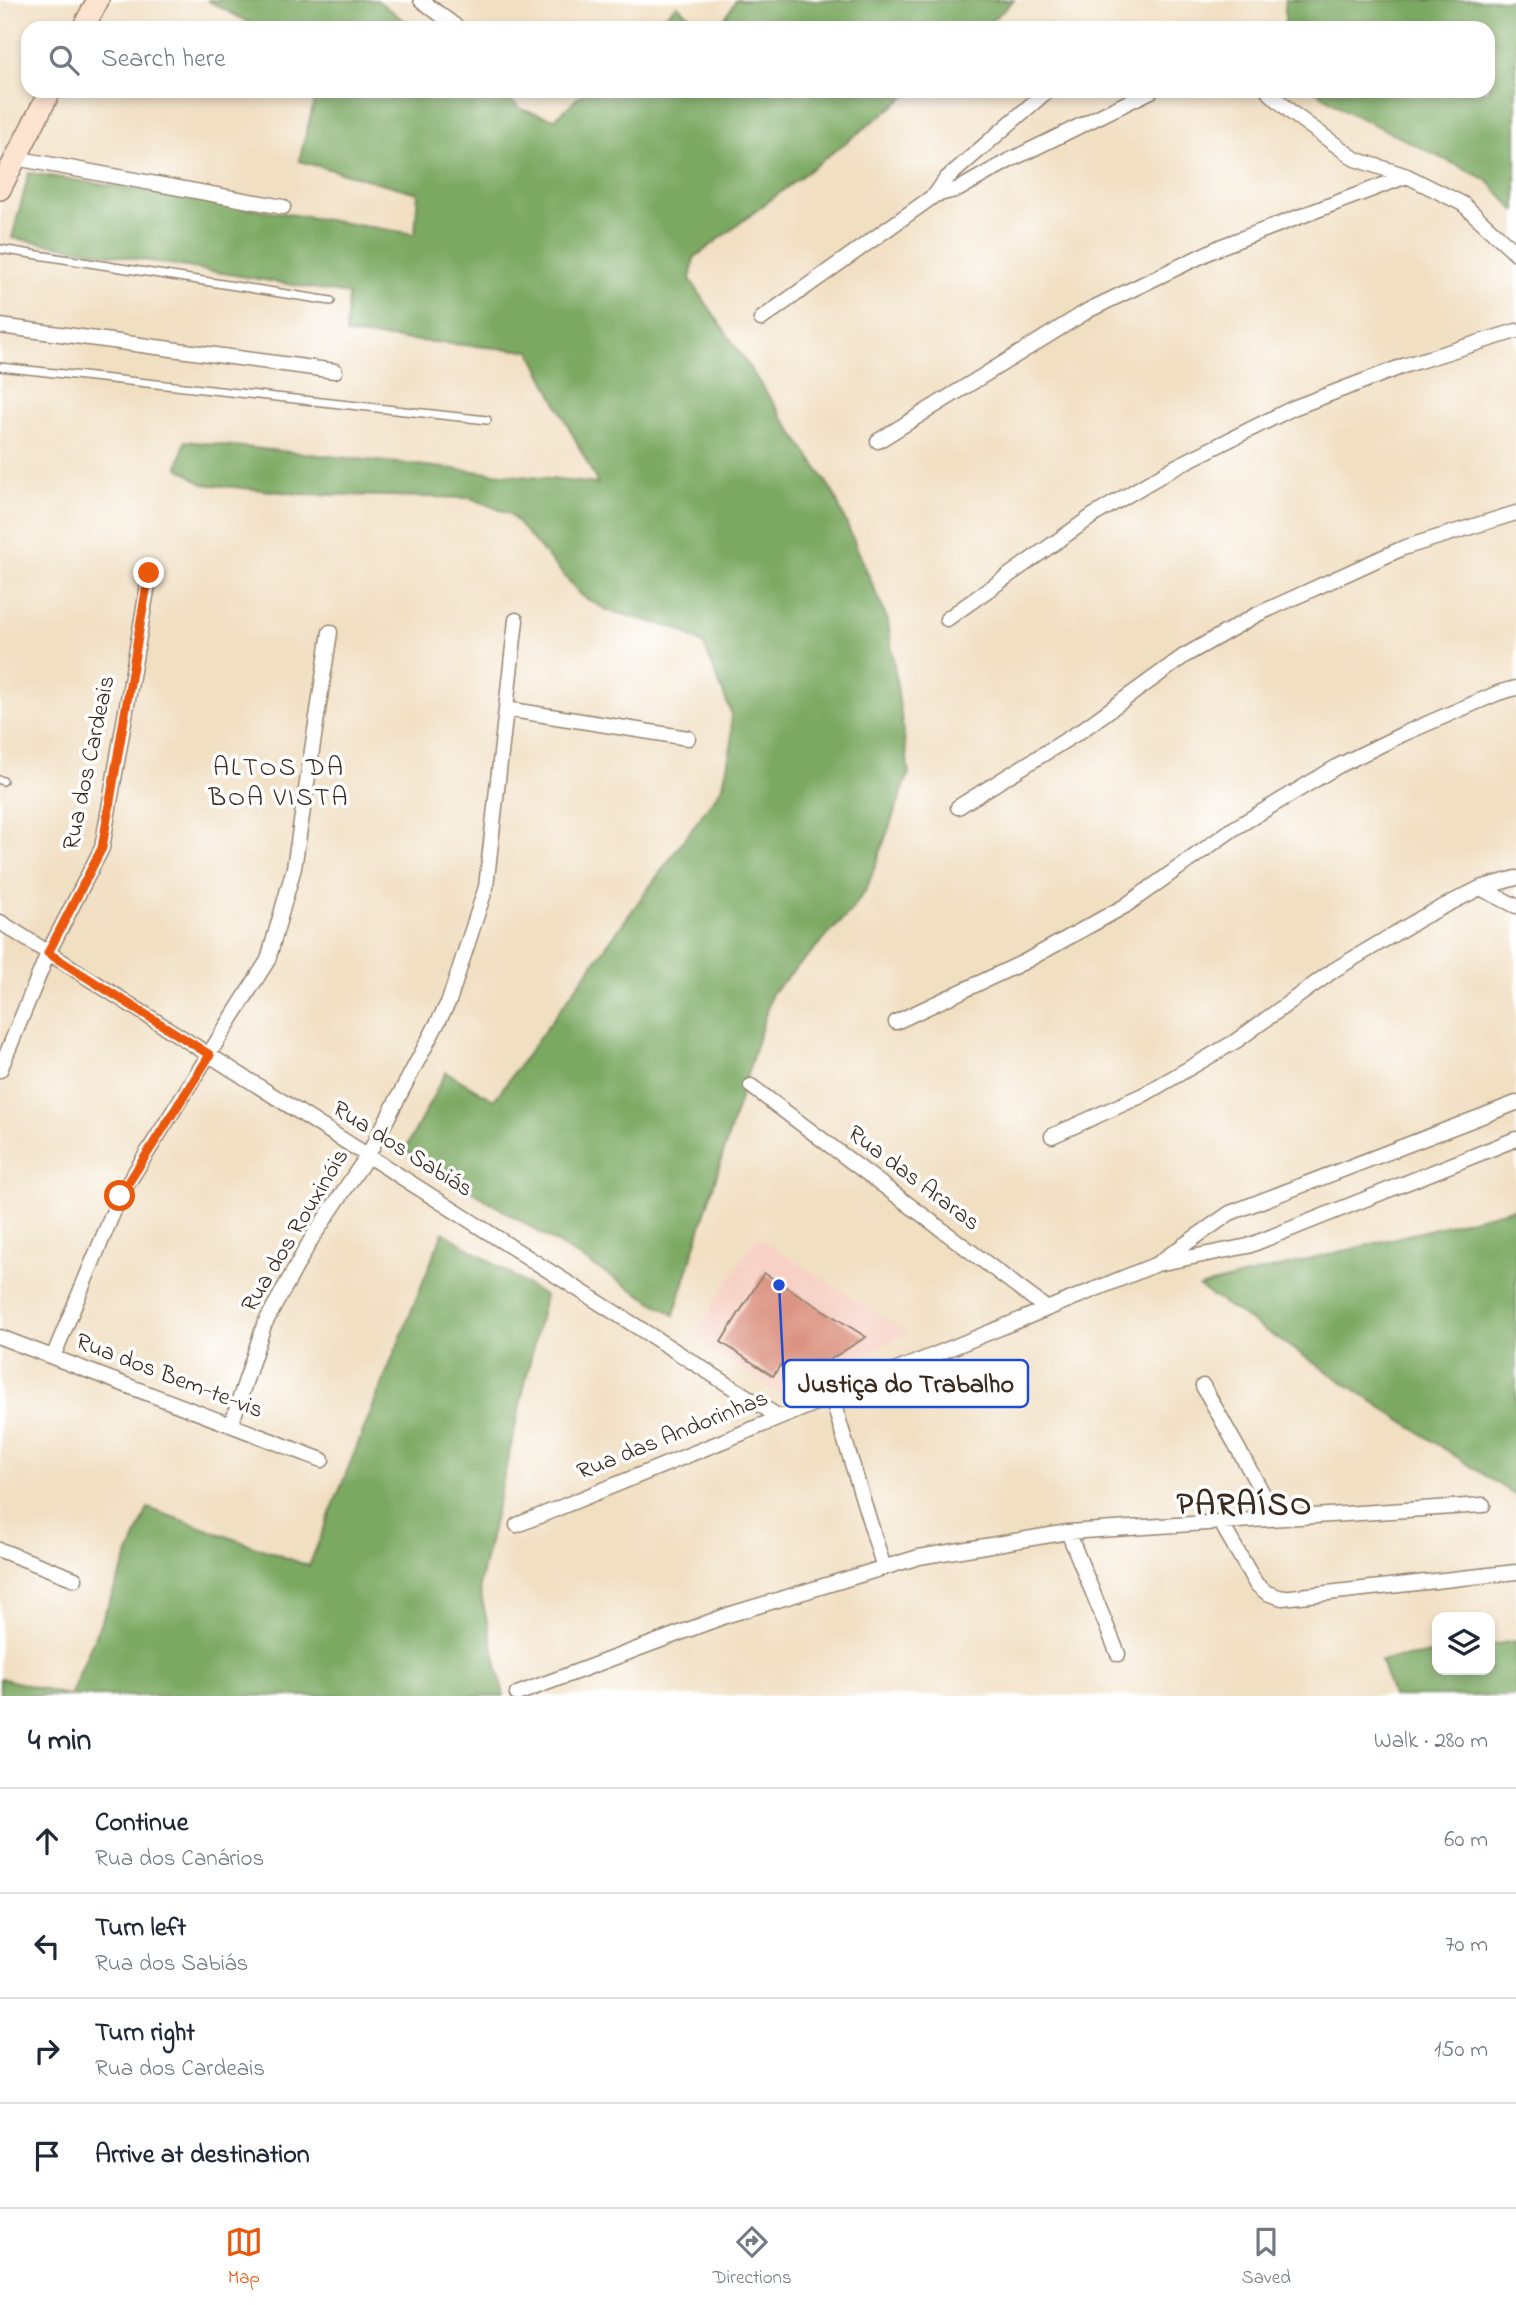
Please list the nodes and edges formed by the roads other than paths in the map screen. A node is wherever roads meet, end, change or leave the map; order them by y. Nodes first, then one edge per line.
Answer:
1 (98, 0) edge
2 (421, 0) edge
3 (87, 21) edge
4 (448, 21) edge
5 (46, 98) edge
6 (1039, 98) edge
7 (1137, 98) edge
8 (1276, 98) edge
9 (15, 158) junction
10 (1407, 176) junction
11 (0, 189) edge
12 (935, 195) junction
13 (283, 207) dead end
14 (0, 249) edge
15 (1516, 253) edge
16 (331, 301) dead end
17 (761, 319) dead end
18 (0, 326) edge
19 (1516, 331) edge
20 (0, 368) edge
21 (335, 371) dead end
22 (487, 420) dead end
23 (878, 441) dead end
24 (1516, 513) edge
25 (149, 573) dead end
26 (947, 619) dead end
27 (516, 621) dead end
28 (330, 632) dead end
29 (1516, 688) edge
30 (506, 709) junction
31 (688, 738) dead end
32 (958, 807) dead end
33 (1516, 878) edge
34 (1480, 888) junction
35 (1516, 906) edge
36 (0, 922) edge
37 (48, 953) junction
38 (896, 1022) dead end
39 (210, 1055) junction
40 (0, 1070) edge
41 (751, 1086) dead end
42 (1516, 1103) edge
43 (1052, 1136) dead end
44 (1516, 1139) edge
45 (368, 1155) junction
46 (1157, 1264) junction
47 (1046, 1308) junction
48 (0, 1337) edge
49 (53, 1357) junction
50 (1203, 1386) dead end
51 (831, 1395) junction
52 (779, 1417) junction
53 (231, 1425) junction
54 (322, 1460) dead end
55 (1483, 1505) dead end
56 (1276, 1517) junction
57 (1220, 1521) junction
58 (517, 1525) dead end
59 (1068, 1532) junction
60 (0, 1550) edge
61 (884, 1568) junction
62 (1516, 1572) edge
63 (75, 1579) dead end
64 (1118, 1654) dead end
65 (517, 1694) dead end

1 - 3 main road
2 - 4 street
5 - 9 main road
6 - 12 street
7 - 12 street
8 - 10 street
9 - 11 main road
9 - 13 street
10 - 15 street
10 - 23 street
12 - 17 street
14 - 16 lane
18 - 21 street
19 - 26 street
20 - 22 lane
24 - 32 street
25 - 37 street, Rua dos Cardeais
27 - 30 street, Rua dos Rouxinóis
28 - 39 street
29 - 38 street
30 - 31 street
30 - 45 street, Rua dos Rouxinóis
33 - 34 street
34 - 35 street
34 - 43 street
36 - 37 street, Rua dos Sabiás
37 - 39 street, Rua dos Sabiás
37 - 40 street, Rua dos Cardeais
39 - 45 street, Rua dos Sabiás
39 - 49 street
41 - 47 street, Rua das Araras
42 - 46 street
44 - 46 street
45 - 52 street, Rua dos Sabiás
45 - 53 street, Rua dos Rouxinóis
46 - 47 street, Rua das Andorinhas
47 - 51 street, Rua das Andorinhas
48 - 49 street, Rua dos Bem-te-vis
49 - 53 street, Rua dos Bem-te-vis
50 - 56 street
51 - 52 street, Rua das Andorinhas
51 - 61 street
52 - 58 street, Rua das Andorinhas
53 - 54 street, Rua dos Bem-te-vis
55 - 56 street
56 - 57 street
57 - 59 street
57 - 62 street
59 - 61 street
59 - 64 street
60 - 63 street
61 - 65 street

